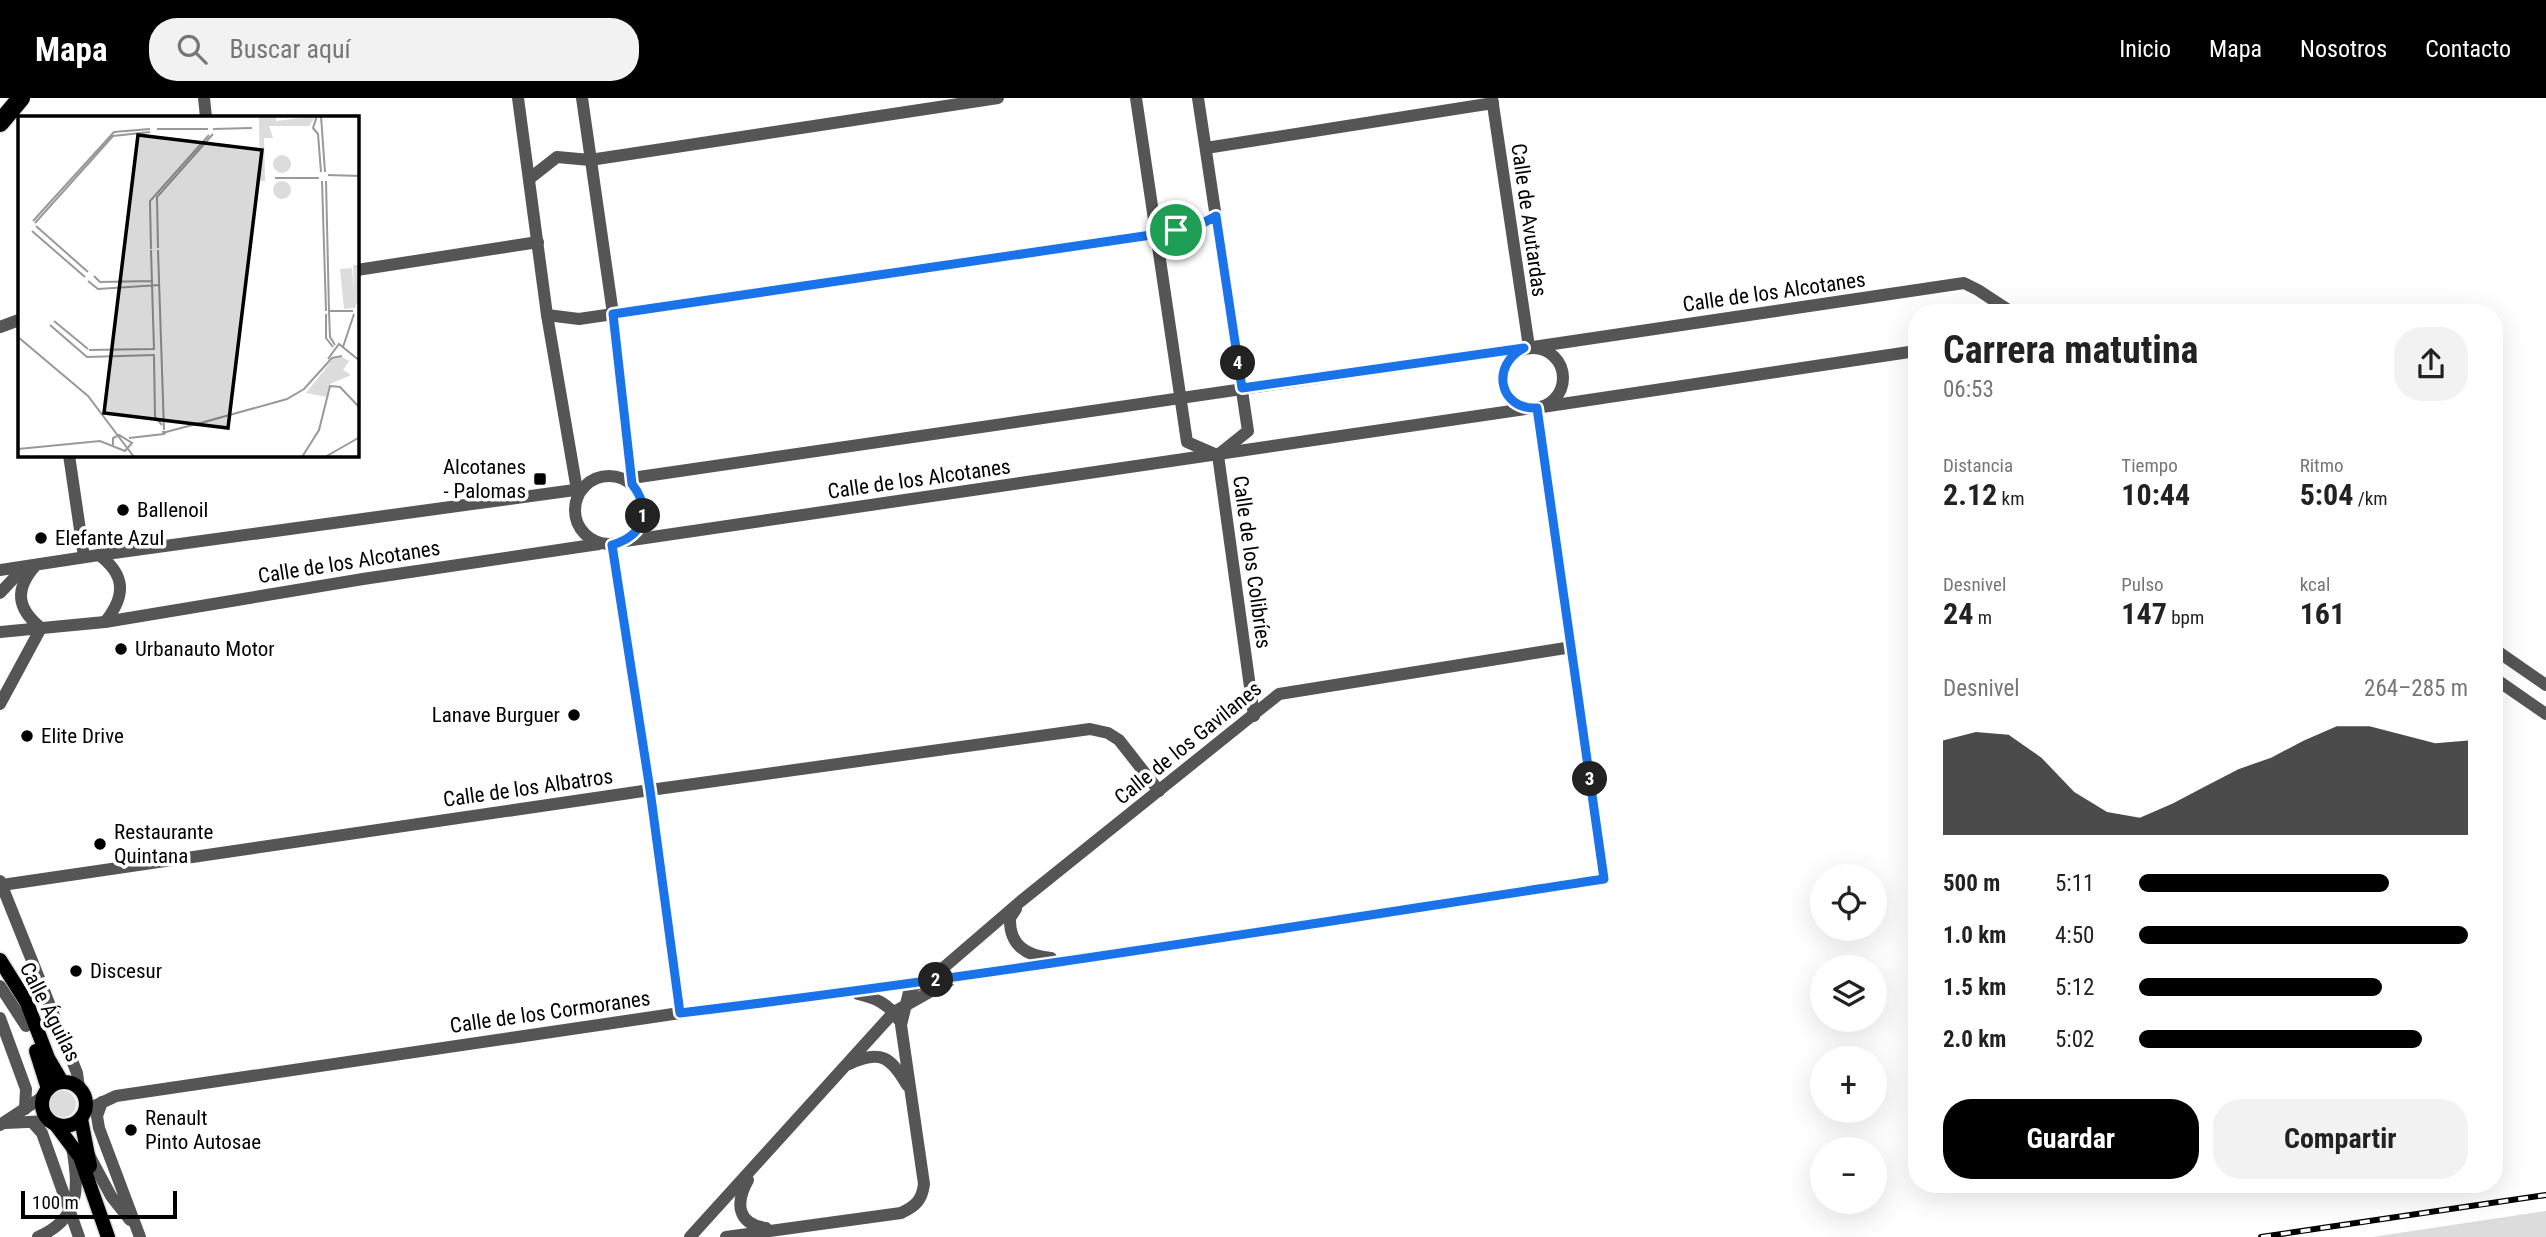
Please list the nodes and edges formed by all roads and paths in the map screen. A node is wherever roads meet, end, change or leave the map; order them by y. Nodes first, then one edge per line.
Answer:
1 (6, 98) edge
2 (21, 98) edge
3 (204, 98) edge
4 (517, 98) edge
5 (582, 98) edge
6 (998, 98) edge
7 (1136, 98) edge
8 (1198, 98) edge
9 (1493, 100) edge
10 (0, 104) edge
11 (206, 116) edge
12 (0, 123) edge
13 (1206, 148) junction
14 (590, 160) junction
15 (529, 179) junction
16 (1216, 216) junction
17 (1156, 232) junction
18 (538, 243) junction
19 (359, 270) edge
20 (1999, 304) edge
21 (613, 314) junction
22 (547, 315) junction
23 (18, 320) edge
24 (0, 327) edge
25 (1529, 348) junction
26 (1908, 352) edge
27 (1242, 388) junction
28 (1180, 398) junction
29 (1537, 408) junction
30 (1218, 455) junction
31 (69, 457) edge
32 (629, 480) junction
33 (579, 492) junction
34 (612, 543) junction
35 (99, 555) junction
36 (85, 557) junction
37 (35, 566) junction
38 (21, 568) junction
39 (0, 570) edge
40 (0, 593) edge
41 (105, 622) junction
42 (41, 628) junction
43 (0, 632) edge
44 (1572, 648) junction
45 (2503, 655) edge
46 (2503, 684) edge
47 (2546, 685) edge
48 (0, 704) edge
49 (2546, 714) edge
50 (1254, 716) junction
51 (650, 790) junction
52 (1159, 791) junction
53 (1, 883) edge
54 (1021, 901) junction
55 (1072, 960) junction
56 (0, 961) edge
57 (958, 976) junction
58 (928, 981) junction
59 (0, 986) edge
60 (848, 992) junction
61 (899, 1009) junction
62 (680, 1013) junction
63 (0, 1016) edge
64 (26, 1026) junction
65 (845, 1066) junction
66 (62, 1082) junction
67 (79, 1087) junction
68 (911, 1092) junction
69 (46, 1093) junction
70 (102, 1102) junction
71 (25, 1109) junction
72 (83, 1114) junction
73 (32, 1122) junction
74 (53, 1123) junction
75 (3, 1124) edge
76 (71, 1142) junction
77 (88, 1152) junction
78 (756, 1164) junction
79 (95, 1195) junction
80 (71, 1210) junction
81 (54, 1230) junction
82 (777, 1230) junction
83 (138, 1233) edge
84 (79, 1235) edge
85 (38, 1237) edge
86 (108, 1237) edge
87 (690, 1237) edge
88 (726, 1237) edge

1 - 10 highway
2 - 12 highway
3 - 11 street
4 - 15 street
5 - 14 street
6 - 14 street
7 - 17 street
8 - 13 street
9 - 13 street
9 - 25 street, Calle de Avutardas
13 - 16 street
14 - 15 street
14 - 21 street
15 - 18 street
16 - 17 street
16 - 27 street
17 - 21 street
17 - 28 street
18 - 19 street
18 - 22 street
20 - 25 street, Calle de los Alcotanes
21 - 22 street
21 - 32 street
22 - 33 street
23 - 24 street
25 - 27 street, Calle de los Alcotanes
25 - 29 street
25 - 29 street
26 - 29 street, Calle de los Alcotanes
27 - 28 street, Calle de los Alcotanes
27 - 30 street
28 - 30 street
28 - 32 street, Calle de los Alcotanes
29 - 30 street, Calle de los Alcotanes
29 - 44 street
30 - 34 street, Calle de los Alcotanes
30 - 50 street, Calle de los Colibríes
31 - 36 street
32 - 33 street
32 - 34 street
33 - 34 street
33 - 35 street, Calle de los Alcotanes
34 - 41 street, Calle de los Alcotanes
34 - 51 street
35 - 36 street, Calle de los Alcotanes
35 - 41 street
36 - 37 street, Calle de los Alcotanes
37 - 38 street, Calle de los Alcotanes
37 - 42 street
38 - 39 street, Calle de los Alcotanes
38 - 40 street
41 - 42 street, Calle de los Alcotanes
42 - 43 street, Calle de los Alcotanes
42 - 48 street
44 - 50 street, Calle de los Gavilanes
44 - 55 street, Calle de los Cormoranes
45 - 47 street
46 - 49 street
50 - 52 street, Calle de los Gavilanes
51 - 52 street, Calle de los Albatros
51 - 53 street, Calle de los Albatros
51 - 62 street
52 - 54 street, Calle de los Gavilanes
53 - 67 street
54 - 55 street
54 - 58 street, Calle de los Gavilanes
55 - 57 street, Calle de los Cormoranes
56 - 64 main road
56 - 66 main road, Calle Águilas
57 - 58 street, Calle de los Cormoranes
57 - 61 street, Calle de los Gavilanes
58 - 60 street, Calle de los Cormoranes
58 - 61 street, Calle de los Gavilanes
59 - 64 street
60 - 61 street
60 - 62 street, Calle de los Cormoranes
61 - 65 street, Calle de los Gavilanes
61 - 68 street
62 - 70 street, Calle de los Cormoranes
63 - 64 street
63 - 71 street
64 - 69 main road
65 - 68 street
65 - 78 street, Calle de los Gavilanes
66 - 67 main road
66 - 69 main road
67 - 72 main road
68 - 82 street
69 - 71 street
69 - 74 main road
70 - 72 street, Calle de los Cormoranes
70 - 83 street
71 - 75 street
72 - 74 main road
72 - 77 main road
73 - 74 street
73 - 75 street
73 - 80 street
74 - 76 main road
76 - 79 main road
76 - 80 street
77 - 79 main road
77 - 83 street
78 - 82 street, Calle de los Gavilanes
78 - 87 street, Calle de los Gavilanes
79 - 86 main road
80 - 81 street
80 - 84 street
81 - 84 street
81 - 85 street
82 - 88 street

